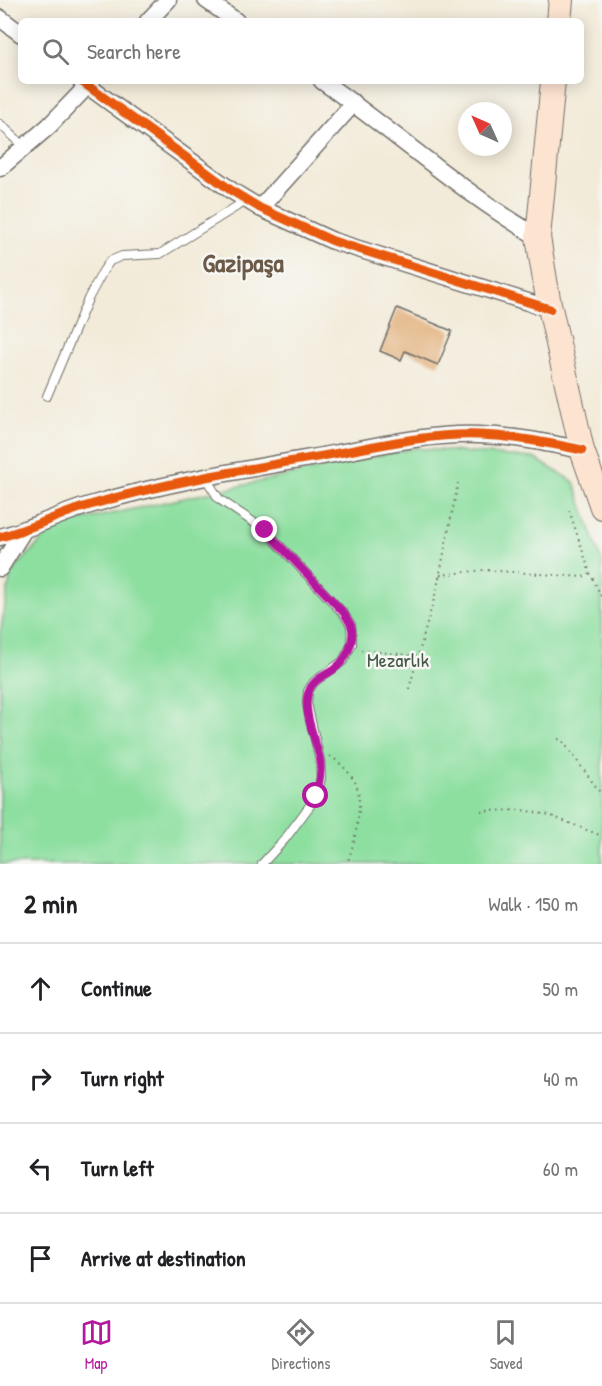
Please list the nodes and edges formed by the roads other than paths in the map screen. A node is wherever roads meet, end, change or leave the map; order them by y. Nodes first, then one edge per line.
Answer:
1 (168, 0) edge
2 (206, 0) edge
3 (561, 0) edge
4 (0, 18) edge
5 (151, 18) edge
6 (232, 18) edge
7 (559, 18) edge
8 (18, 32) edge
9 (86, 84) edge
10 (88, 84) edge
11 (326, 84) edge
12 (553, 84) edge
13 (354, 103) junction
14 (0, 124) edge
15 (25, 147) junction
16 (0, 168) edge
17 (253, 204) junction
18 (538, 237) junction
19 (550, 309) junction
20 (47, 396) dead end
21 (582, 450) junction
22 (205, 477) junction
23 (599, 492) edge
24 (23, 531) junction
25 (0, 537) edge
26 (0, 568) edge
27 (262, 864) edge

1 - 5 street
2 - 6 street
3 - 7 street
4 - 8 street
9 - 15 street
10 - 17 street
11 - 13 street
12 - 18 street
13 - 17 street
13 - 18 street
14 - 15 lane
15 - 16 street
17 - 19 street
17 - 20 lane
18 - 19 street
19 - 21 street
21 - 22 street
21 - 23 street
22 - 24 street
22 - 27 lane
24 - 25 street
24 - 26 street

